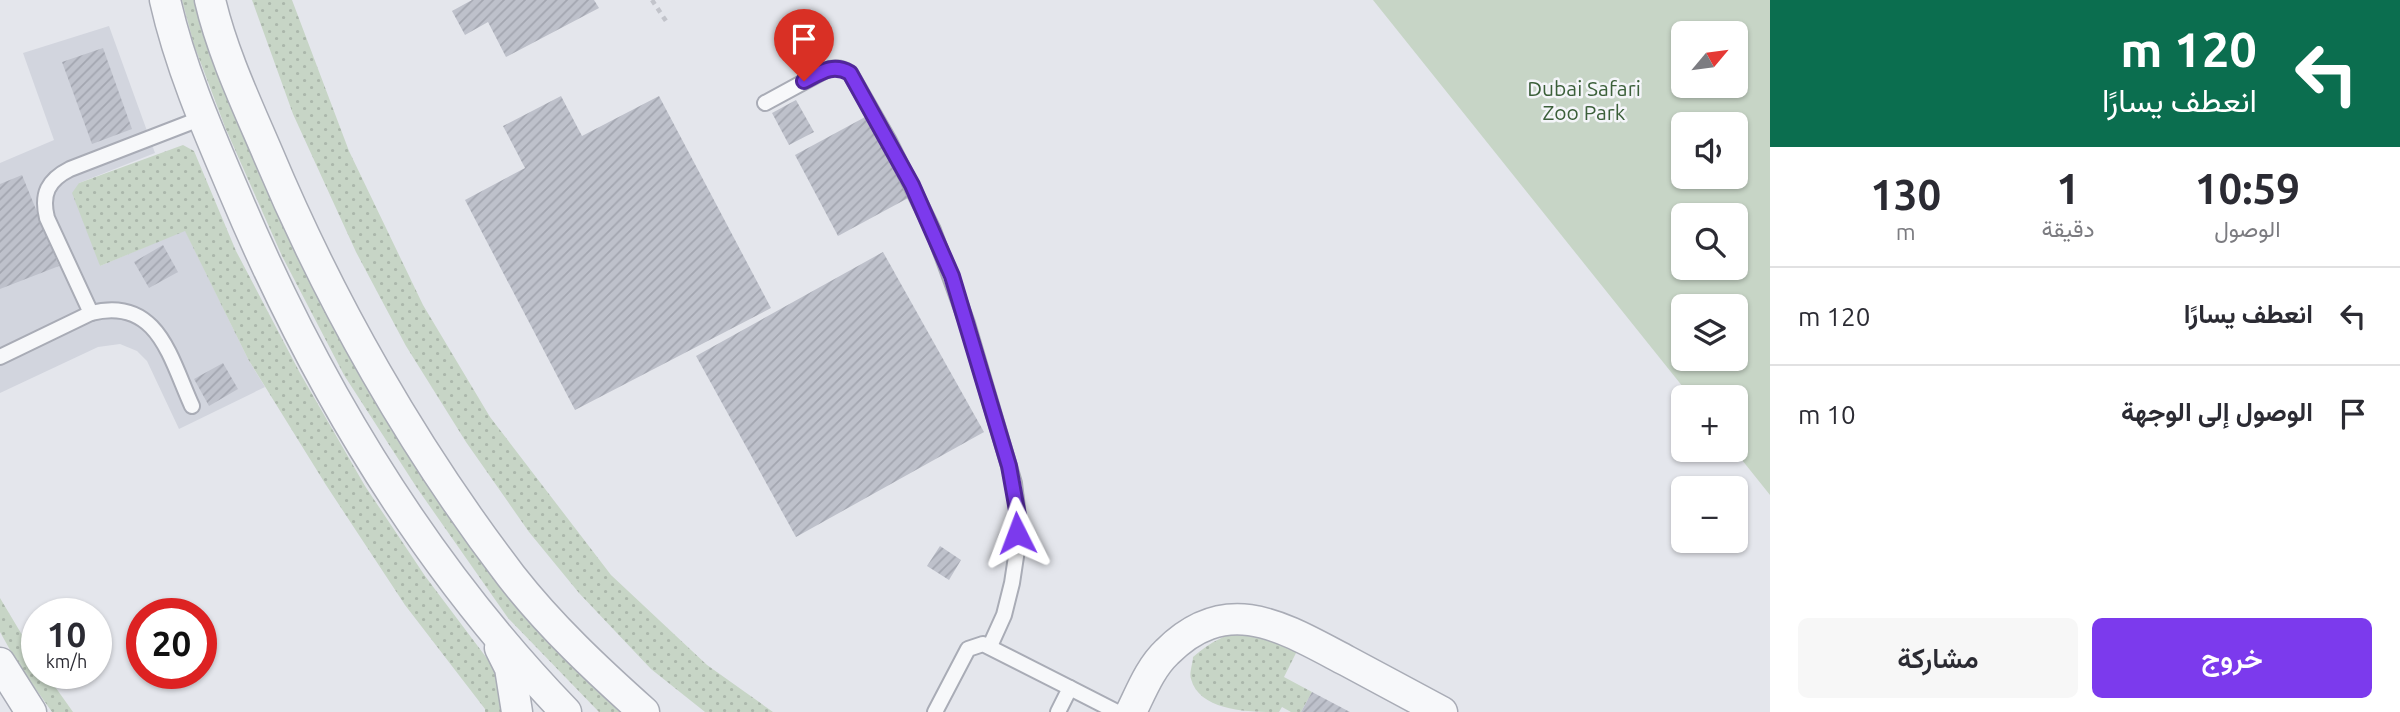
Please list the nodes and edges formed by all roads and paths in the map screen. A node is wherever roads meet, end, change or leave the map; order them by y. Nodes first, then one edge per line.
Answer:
1 (164, 0) edge
2 (210, 0) edge
3 (652, 0) edge
4 (668, 24) dead end
5 (765, 103) dead end
6 (202, 118) junction
7 (91, 313) junction
8 (0, 357) edge
9 (192, 406) dead end
10 (492, 632) junction
11 (990, 646) junction
12 (0, 663) edge
13 (1070, 688) junction
14 (1131, 711) edge
15 (31, 712) edge
16 (517, 712) edge
17 (566, 712) edge
18 (644, 712) edge
19 (934, 712) edge
20 (1058, 712) edge
21 (1442, 712) edge

1 - 6 street
2 - 18 street
3 - 4 path
5 - 11 lane
6 - 7 lane
6 - 10 street
7 - 8 lane
7 - 9 lane
10 - 16 street
10 - 17 street
11 - 13 lane
11 - 19 lane
12 - 15 street
13 - 14 lane
13 - 20 lane
14 - 21 street

